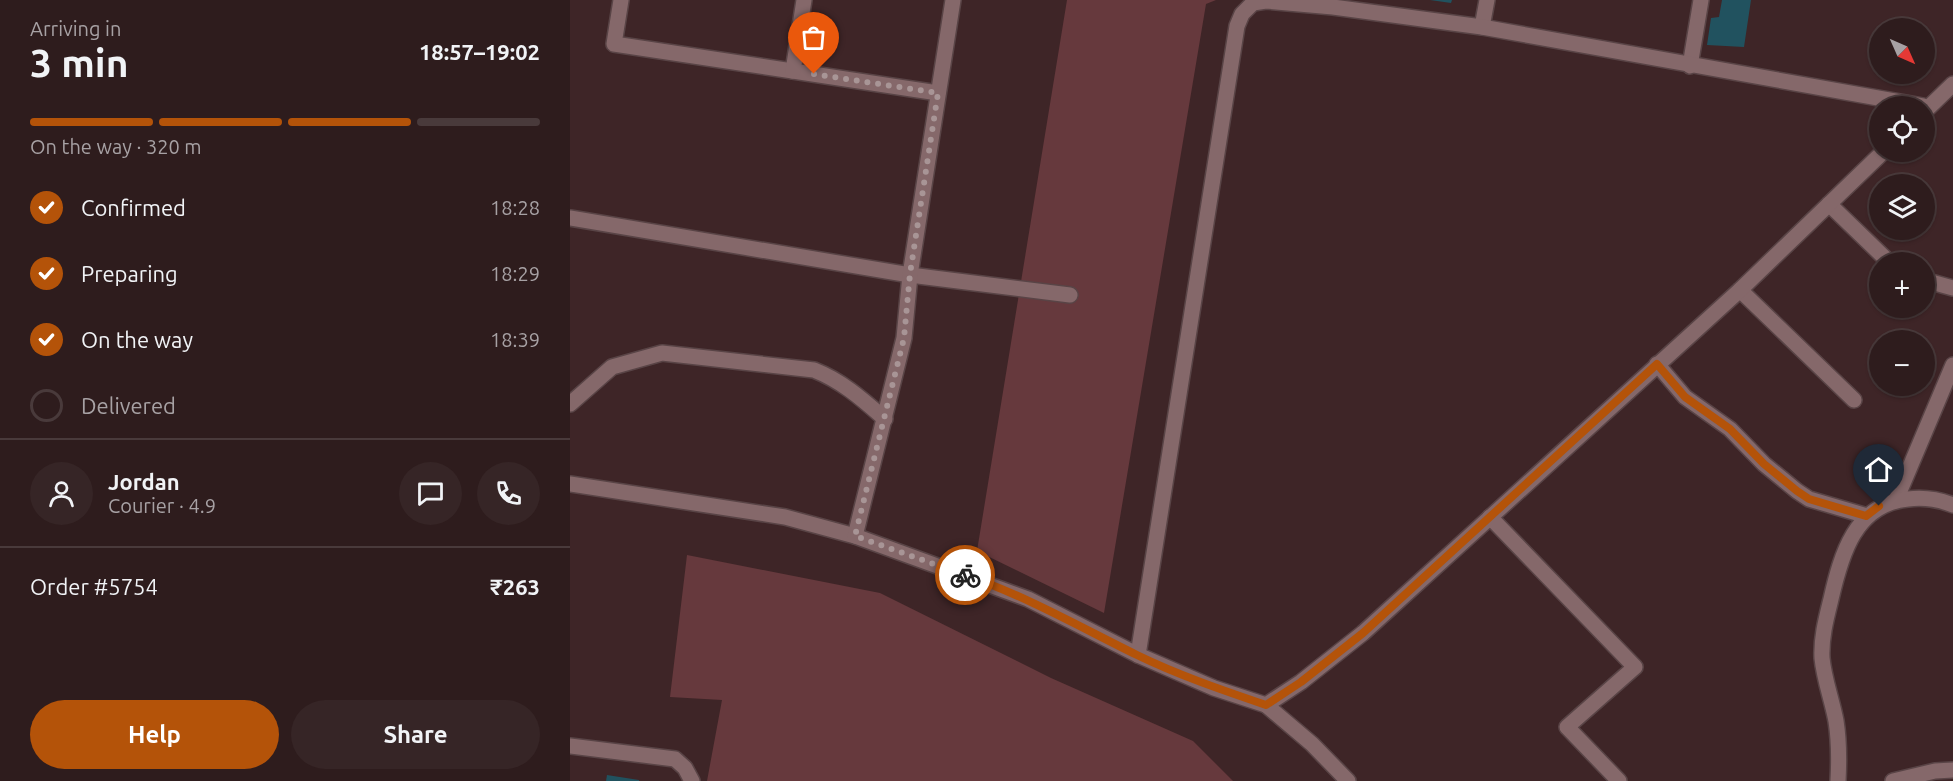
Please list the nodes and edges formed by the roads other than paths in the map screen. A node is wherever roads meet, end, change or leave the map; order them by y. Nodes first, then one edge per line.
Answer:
1 (621, 0) edge
2 (804, 0) edge
3 (953, 0) edge
4 (1487, 0) edge
5 (1701, 0) edge
6 (1334, 4) edge
7 (1482, 27) junction
8 (1690, 66) junction
9 (793, 71) junction
10 (1953, 84) edge
11 (938, 93) junction
12 (1869, 98) edge
13 (1935, 99) edge
14 (1873, 162) edge
15 (1829, 204) junction
16 (570, 218) edge
17 (1879, 252) edge
18 (910, 274) junction
19 (1935, 283) edge
20 (1953, 288) edge
21 (1740, 290) junction
22 (1070, 295) dead end
23 (1657, 364) junction
24 (1953, 365) edge
25 (1854, 400) dead end
26 (570, 404) edge
27 (885, 419) junction
28 (570, 484) edge
29 (1896, 500) junction
30 (1953, 505) edge
31 (1866, 516) junction
32 (1490, 517) junction
33 (855, 536) junction
34 (1138, 655) junction
35 (1266, 705) junction
36 (570, 746) edge
37 (1953, 770) edge
38 (692, 781) edge
39 (1348, 781) edge
40 (1618, 781) edge
41 (1839, 781) edge
42 (1893, 781) edge

1 - 9 street
2 - 9 street
3 - 11 street
4 - 7 street
5 - 8 street
6 - 7 street
6 - 34 street
7 - 8 street
8 - 12 street
9 - 11 street
10 - 13 street
11 - 18 street
14 - 15 street
15 - 17 street
15 - 21 street
16 - 18 street
18 - 22 street
18 - 27 street
19 - 20 street
21 - 23 street
21 - 25 street
23 - 31 street
23 - 32 street
24 - 29 street
26 - 27 street
27 - 33 street
28 - 33 street
29 - 30 street
29 - 31 street
31 - 41 street
32 - 35 street
32 - 40 street
33 - 34 street
34 - 35 street
35 - 39 street
36 - 38 street
37 - 42 street

